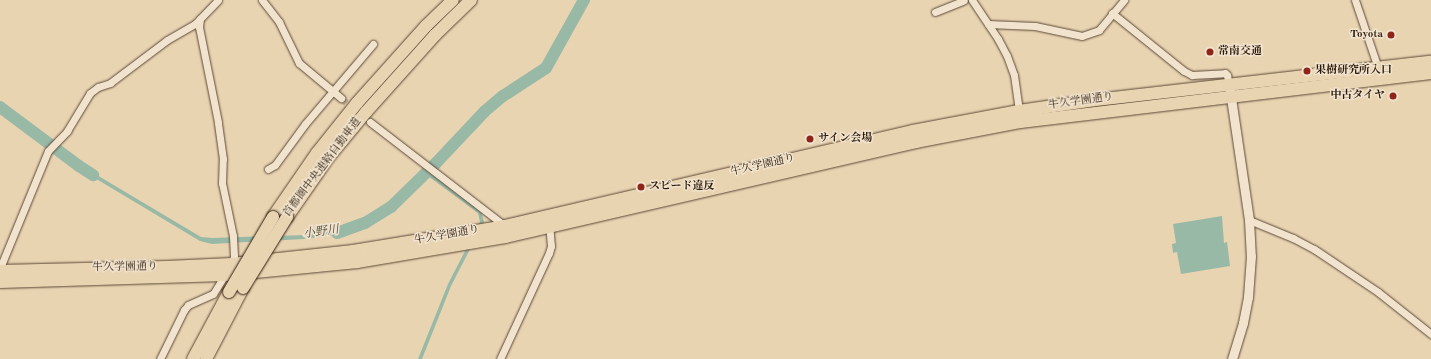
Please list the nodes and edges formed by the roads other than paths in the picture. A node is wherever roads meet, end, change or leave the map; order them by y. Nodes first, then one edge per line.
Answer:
1 (218, 0) edge
2 (262, 0) edge
3 (453, 0) edge
4 (471, 0) edge
5 (964, 0) edge
6 (972, 0) edge
7 (1124, 0) edge
8 (1355, 0) edge
9 (936, 12) dead end
10 (1112, 13) junction
11 (200, 19) junction
12 (988, 24) junction
13 (373, 44) dead end
14 (1431, 62) edge
15 (1378, 68) junction
16 (1431, 73) edge
17 (1230, 91) junction
18 (333, 92) junction
19 (341, 98) tunnel mouth
20 (1019, 111) junction
21 (370, 122) tunnel mouth
22 (268, 169) dead end
23 (1249, 220) junction
24 (548, 222) junction
25 (505, 226) junction
26 (232, 264) junction
27 (0, 269) edge
28 (225, 275) junction
29 (0, 282) edge
30 (1431, 334) edge
31 (160, 359) edge
32 (194, 359) edge
33 (206, 359) edge
34 (500, 359) edge
35 (1232, 359) edge

1 - 11 street
2 - 18 street
3 - 32 highway, 首都圏中央連絡自動車道, bridge
4 - 33 highway, 首都圏中央連絡自動車道, bridge
5 - 9 street
6 - 12 street
7 - 10 street
8 - 15 street
10 - 12 street
10 - 17 street
11 - 26 street
11 - 27 street
12 - 20 street
13 - 18 street
14 - 15 highway, 牛久学園通り
15 - 17 highway, 牛久学園通り
16 - 17 highway, 牛久学園通り
17 - 20 highway, 牛久学園通り
17 - 23 street
17 - 24 highway, 牛久学園通り
18 - 19 street
18 - 22 street
20 - 24 highway, 牛久学園通り
21 - 25 street
23 - 30 street
23 - 35 street
24 - 25 highway, 牛久学園通り
24 - 28 highway, 牛久学園通り
24 - 34 street
25 - 26 highway, 牛久学園通り
26 - 27 highway, 牛久学園通り
26 - 28 street
28 - 29 highway, 牛久学園通り
28 - 31 street

